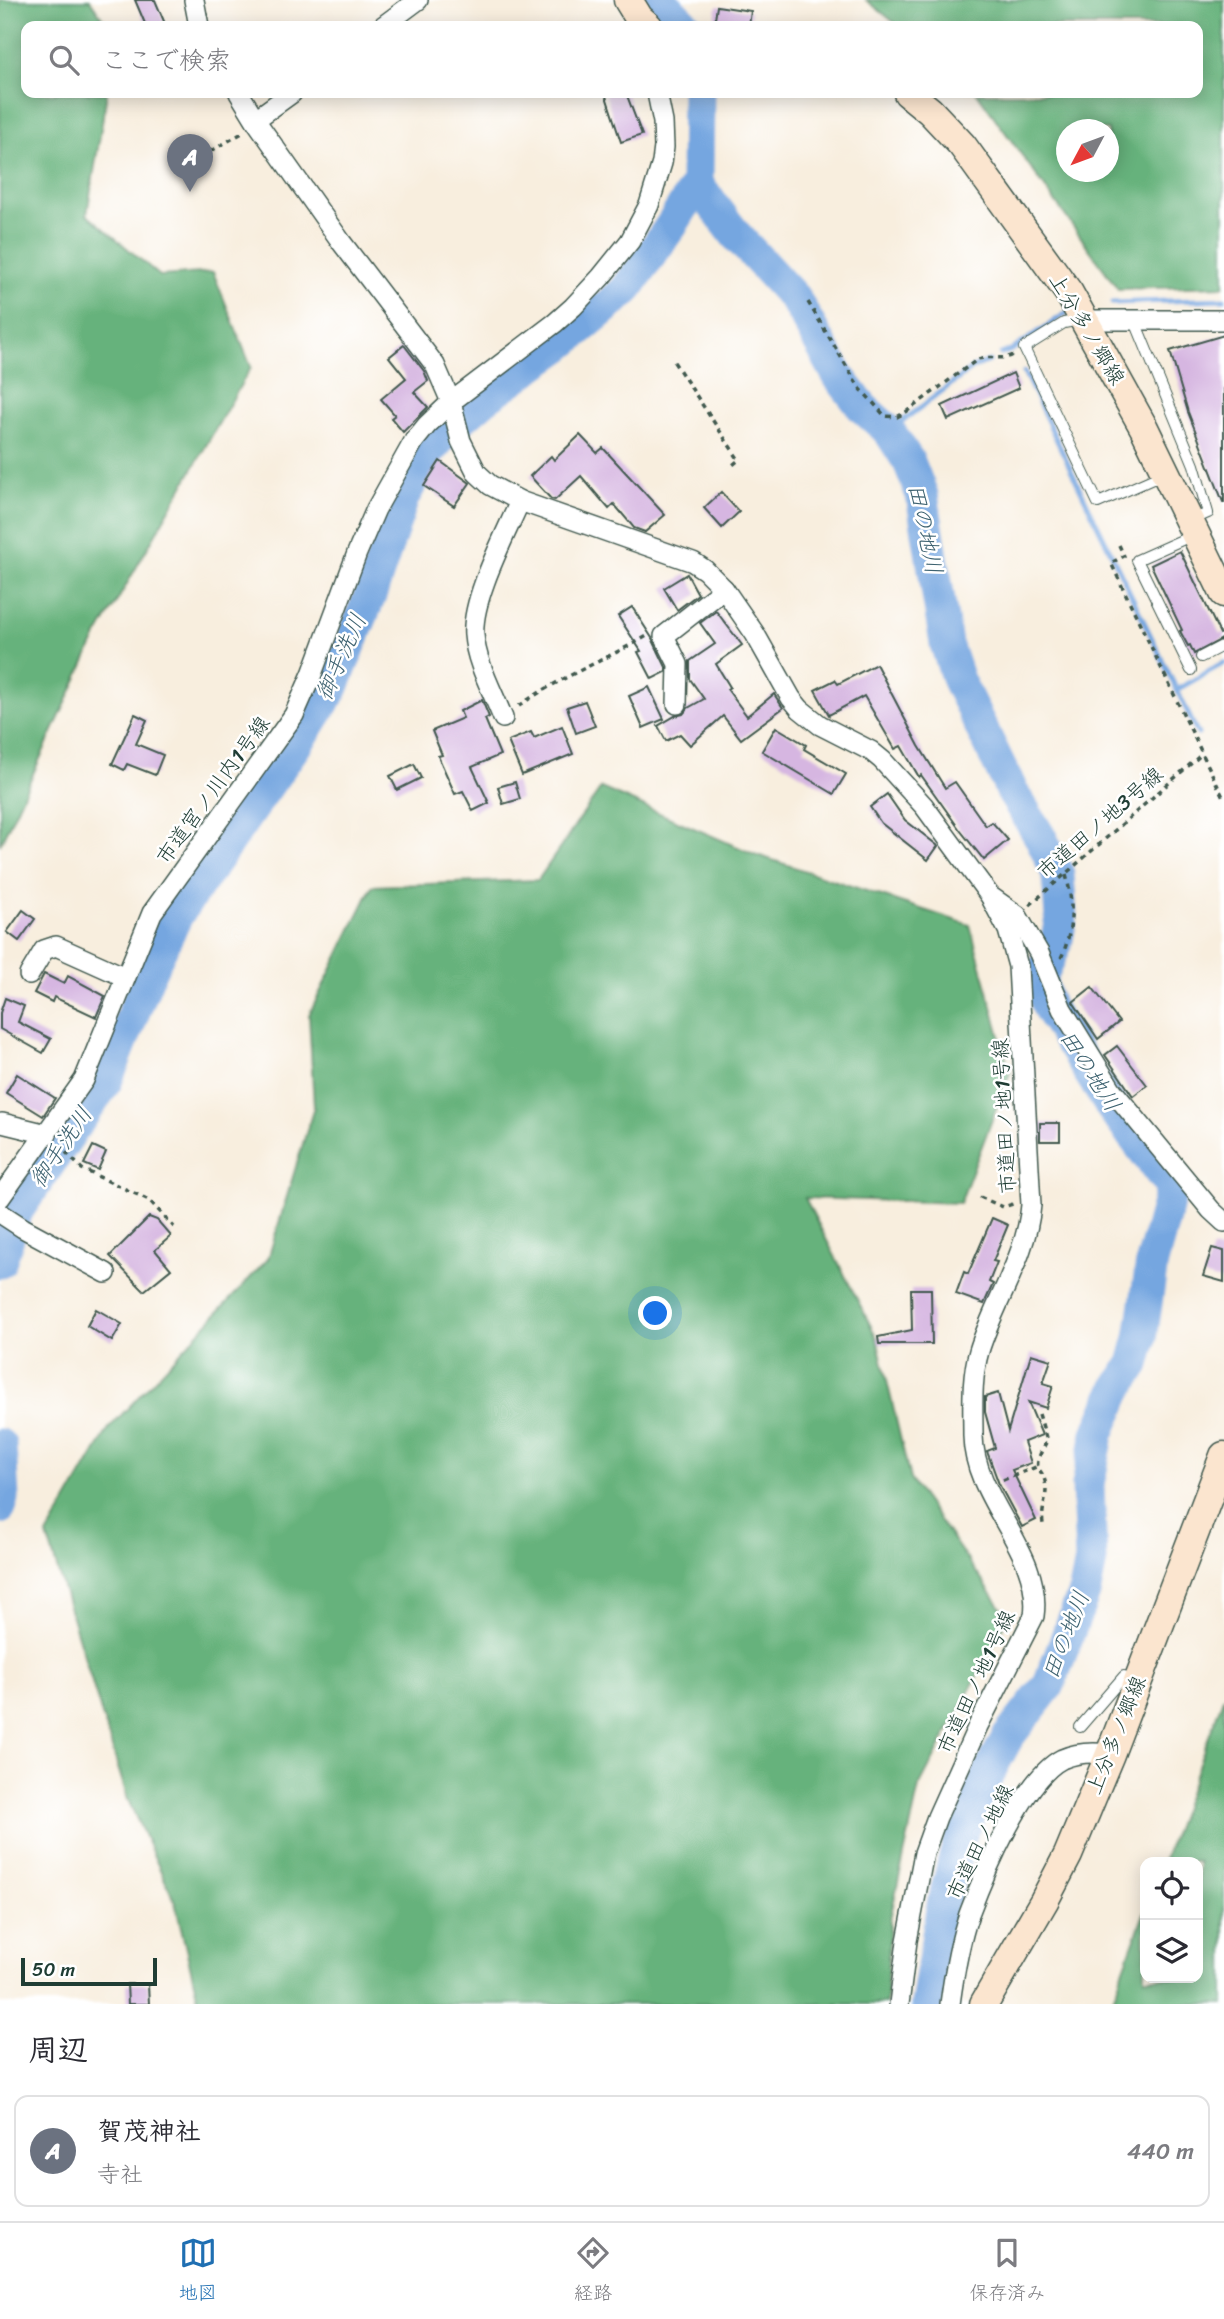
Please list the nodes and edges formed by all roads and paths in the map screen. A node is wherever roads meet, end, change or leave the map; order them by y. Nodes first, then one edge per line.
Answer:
1 (194, 0) edge
2 (418, 0) edge
3 (199, 21) edge
4 (390, 21) edge
5 (242, 98) edge
6 (286, 98) edge
7 (658, 98) edge
8 (914, 98) edge
9 (257, 122) junction
10 (211, 151) dead end
11 (808, 302) dead end
12 (1133, 318) junction
13 (1084, 320) junction
14 (1224, 320) edge
15 (1024, 348) junction
16 (674, 362) dead end
17 (452, 407) junction
18 (730, 467) dead end
19 (1166, 473) junction
20 (520, 502) junction
21 (1191, 528) junction
22 (1119, 545) dead end
23 (724, 589) junction
24 (1224, 593) edge
25 (664, 636) junction
26 (1224, 645) edge
27 (1201, 657) dead end
28 (1191, 670) dead end
29 (677, 704) dead end
30 (503, 718) joint
31 (1202, 754) junction
32 (1224, 799) edge
33 (1066, 875) junction
34 (990, 896) junction
35 (1017, 915) junction
36 (29, 975) dead end
37 (125, 977) junction
38 (1050, 979) junction
39 (2, 1123) edge
40 (51, 1138) junction
41 (979, 1197) dead end
42 (1019, 1204) dead end
43 (1, 1209) edge
44 (1224, 1222) edge
45 (174, 1227) dead end
46 (106, 1273) dead end
47 (1040, 1414) dead end
48 (1224, 1456) edge
49 (1036, 1467) junction
50 (998, 1482) dead end
51 (1043, 1524) dead end
52 (1139, 1679) junction
53 (1080, 1727) dead end
54 (1110, 1754) junction
55 (991, 1997) edge
56 (899, 2004) edge
57 (950, 2004) edge

1 - 3 street
2 - 4 street
5 - 9 street
6 - 9 street
7 - 17 street, 市道宮ノ川内1号線
8 - 13 main road, 上分多ノ郷線
9 - 10 path
9 - 17 street
11 - 15 path
12 - 13 street
12 - 14 street
12 - 21 lane
13 - 15 lane
13 - 19 main road, 上分多ノ郷線
15 - 19 lane
16 - 18 path
17 - 20 street
17 - 37 street, 市道宮ノ川内1号線
19 - 21 main road, 上分多ノ郷線
20 - 23 street
20 - 30 street
21 - 24 main road, 上分多ノ郷線
21 - 28 lane
22 - 31 path
23 - 25 street
23 - 34 street
25 - 29 street
25 - 30 path
26 - 27 lane
31 - 32 path
31 - 33 path, 市道田ノ地3号線
33 - 35 path, 市道田ノ地3号線
33 - 38 path
34 - 35 street
34 - 56 street, 市道田ノ地1号線
35 - 38 street
36 - 37 street
37 - 40 street, 市道宮ノ川内1号線
38 - 44 street
39 - 40 street
40 - 43 street, 市道宮ノ川内1号線
40 - 45 path
41 - 42 path
43 - 46 street
47 - 49 path
48 - 52 main road, 上分多ノ郷線
49 - 50 path
49 - 51 path
52 - 53 lane
52 - 54 main road, 上分多ノ郷線
54 - 55 main road, 上分多ノ郷線
54 - 57 street, 市道田ノ地線

